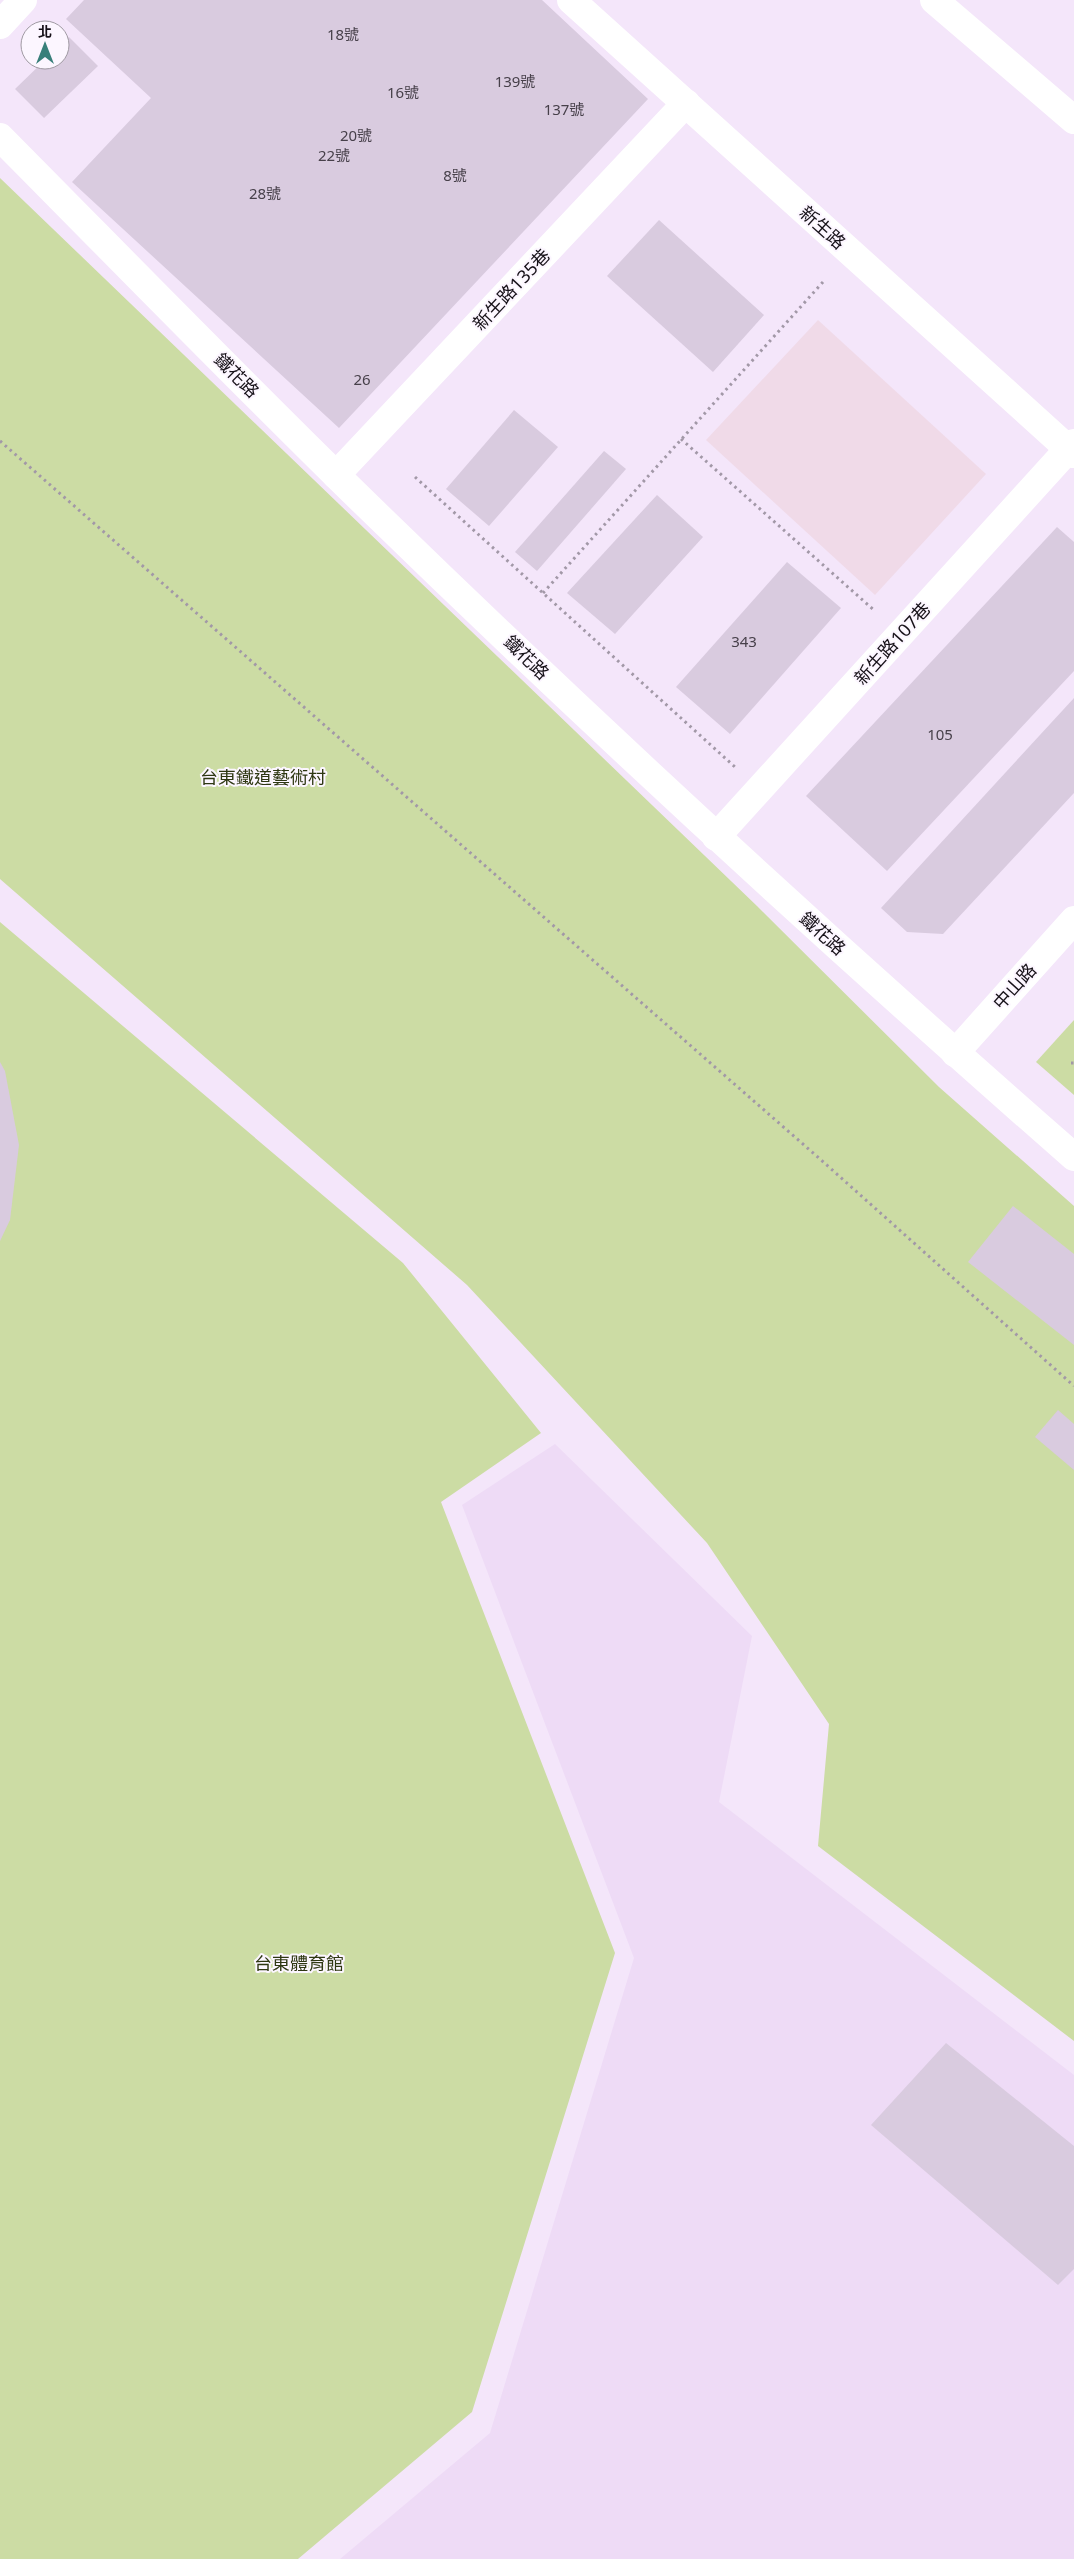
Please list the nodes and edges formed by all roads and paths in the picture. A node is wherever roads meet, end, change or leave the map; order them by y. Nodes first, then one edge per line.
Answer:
1 (23, 0) edge
2 (571, 0) edge
3 (934, 0) edge
4 (0, 25) edge
5 (686, 103) junction
6 (1074, 120) edge
7 (0, 137) edge
8 (823, 282) dead end
9 (681, 439) junction
10 (0, 441) edge
11 (1072, 448) edge
12 (336, 475) junction
13 (415, 477) dead end
14 (543, 593) junction
15 (900, 634) junction
16 (759, 790) junction
17 (716, 837) junction
18 (1074, 920) edge
19 (955, 1053) junction
20 (1074, 1157) edge
21 (1074, 1386) edge

1 - 4 street
2 - 5 street, 新生路
3 - 6 street
5 - 11 street, 新生路
5 - 12 street, 新生路135巷
7 - 12 street, 鐵花路
8 - 9 path
9 - 14 path
9 - 15 path
10 - 21 path
11 - 15 street, 新生路107巷
12 - 17 street, 鐵花路
13 - 14 path
14 - 16 path
15 - 16 street, 新生路107巷
16 - 17 street, 新生路107巷
17 - 19 street, 鐵花路
18 - 19 street, 中山路
19 - 20 street, 鐵花路

